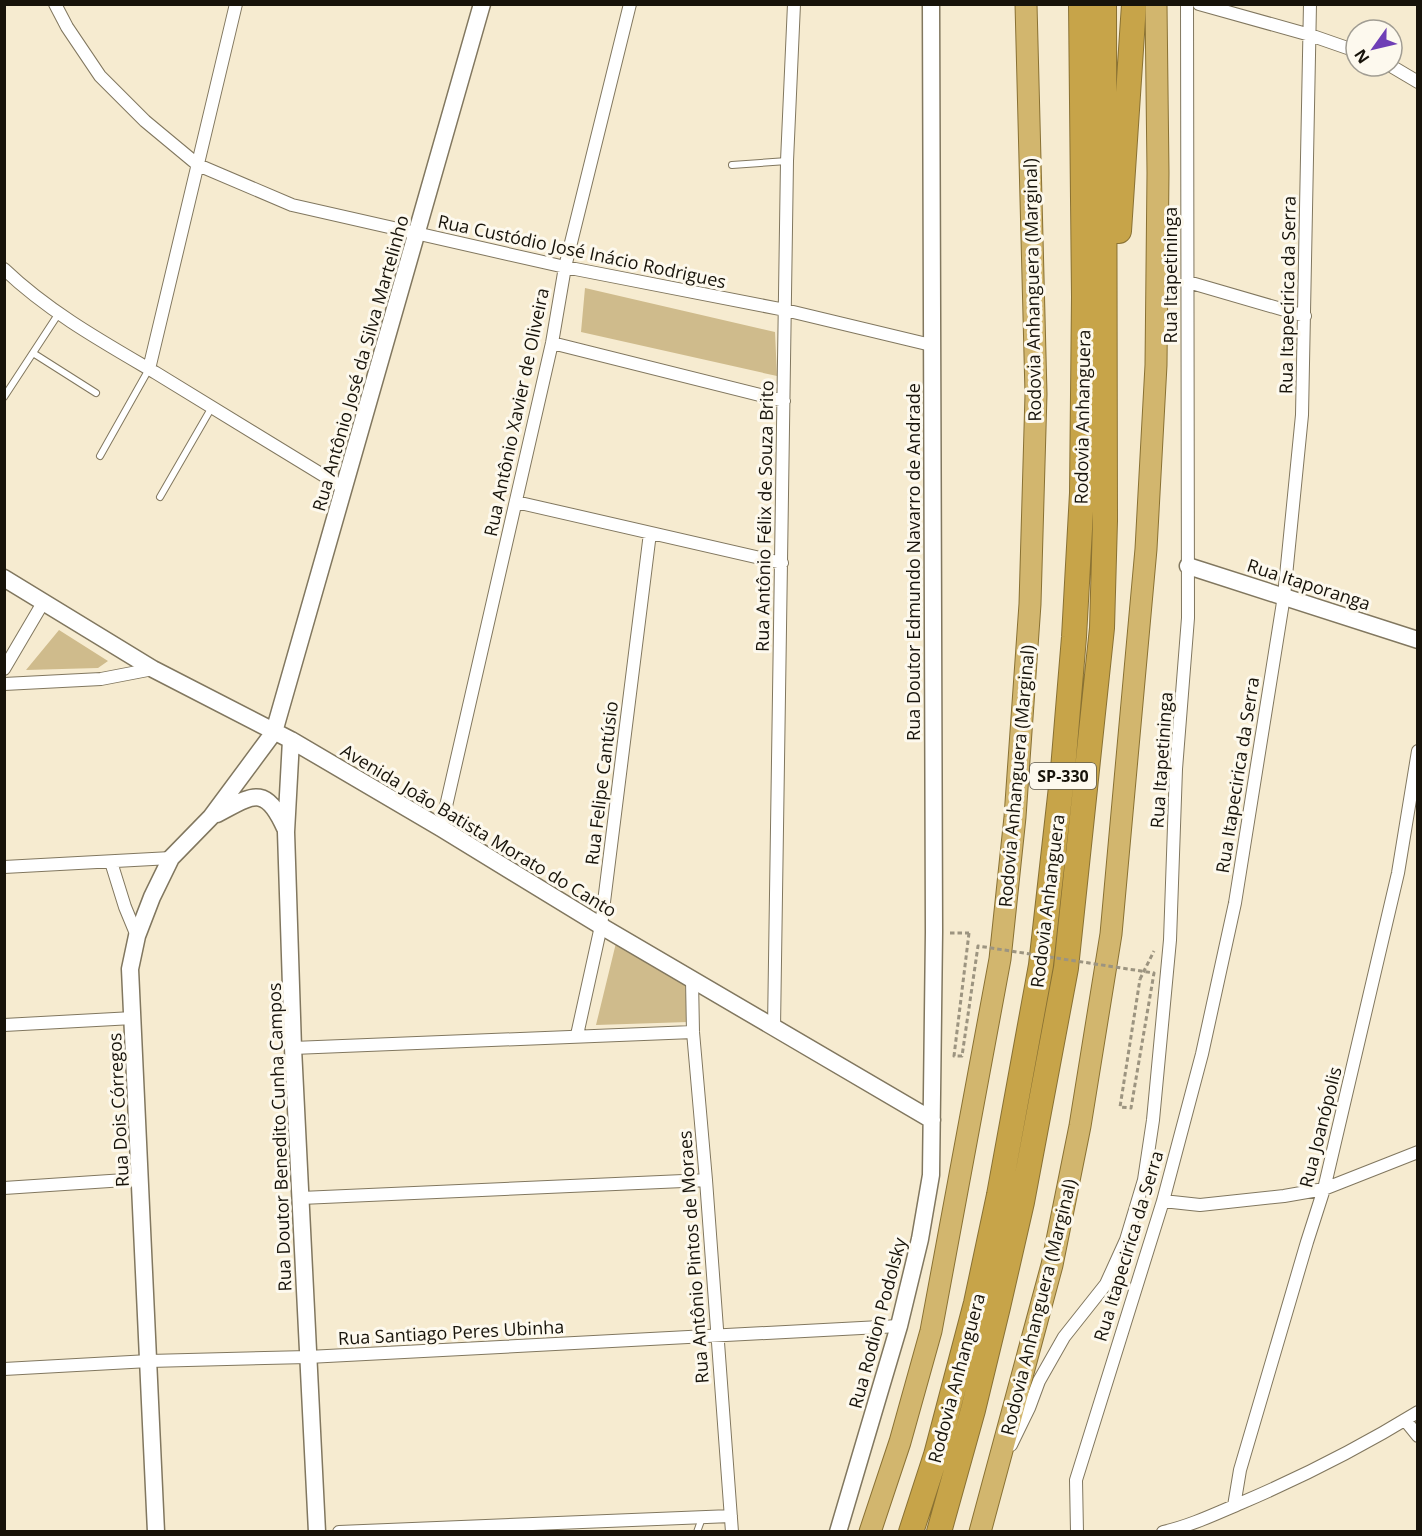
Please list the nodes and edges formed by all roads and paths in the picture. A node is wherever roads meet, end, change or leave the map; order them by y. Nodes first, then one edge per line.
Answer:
1 (55, 4) edge
2 (236, 4) edge
3 (482, 4) edge
4 (630, 4) edge
5 (794, 4) edge
6 (930, 4) edge
7 (1026, 4) edge
8 (1081, 4) edge
9 (1104, 4) edge
10 (1134, 4) edge
11 (1156, 4) edge
12 (1187, 4) edge
13 (1199, 4) edge
14 (1310, 4) edge
15 (1310, 35) junction
16 (1344, 47) edge
17 (1404, 74) edge
18 (1418, 82) edge
19 (787, 161) junction
20 (198, 165) junction
21 (732, 165) dead end
22 (417, 235) junction
23 (565, 267) junction
24 (4, 269) edge
25 (1188, 282) junction
26 (784, 310) junction
27 (59, 313) junction
28 (1305, 316) junction
29 (552, 342) junction
30 (931, 345) junction
31 (33, 353) junction
32 (149, 369) junction
33 (96, 393) dead end
34 (4, 397) edge
35 (784, 401) junction
36 (212, 407) junction
37 (100, 456) dead end
38 (344, 488) junction
39 (160, 497) dead end
40 (516, 502) junction
41 (1105, 521) junction
42 (650, 533) junction
43 (782, 563) junction
44 (1188, 566) junction
45 (4, 578) edge
46 (1284, 596) junction
47 (44, 602) junction
48 (1418, 640) edge
49 (4, 669) edge
50 (153, 669) junction
51 (4, 684) edge
52 (274, 732) junction
53 (291, 740) junction
54 (1418, 751) edge
55 (250, 764) junction
56 (289, 783) junction
57 (261, 798) junction
58 (211, 817) junction
59 (441, 828) junction
60 (286, 832) junction
61 (171, 858) junction
62 (111, 862) junction
63 (4, 867) edge
64 (601, 926) junction
65 (969, 933) dead end
66 (137, 936) junction
67 (1170, 940) junction
68 (692, 980) junction
69 (133, 1018) junction
70 (4, 1025) edge
71 (774, 1028) junction
72 (693, 1032) junction
73 (577, 1035) junction
74 (293, 1048) junction
75 (932, 1120) junction
76 (1418, 1152) edge
77 (140, 1179) junction
78 (706, 1180) junction
79 (4, 1188) edge
80 (1324, 1189) junction
81 (301, 1198) junction
82 (1163, 1201) junction
83 (899, 1326) junction
84 (717, 1336) junction
85 (308, 1357) junction
86 (149, 1361) junction
87 (4, 1370) edge
88 (1418, 1412) edge
89 (1405, 1420) junction
90 (1418, 1436) edge
91 (995, 1479) junction
92 (1234, 1506) junction
93 (731, 1516) junction
94 (702, 1517) junction
95 (156, 1532) edge
96 (316, 1532) edge
97 (339, 1532) edge
98 (697, 1532) edge
99 (732, 1532) edge
100 (838, 1532) edge
101 (870, 1532) edge
102 (911, 1532) edge
103 (939, 1532) edge
104 (980, 1532) edge
105 (1077, 1532) edge
106 (1162, 1532) edge

1 - 20 street, Rua Custódio José Inácio Rodrigues
2 - 20 street
3 - 22 street, Rua Antônio José da Silva Martelinho
4 - 23 street, Rua Antônio Xavier de Oliveira
5 - 19 street, Rua Antônio Félix de Souza Brito
6 - 30 street, Rua Doutor Edmundo Navarro de Andrade
7 - 101 highway, Rodovia Anhanguera (Marginal)
8 - 102 highway, Rodovia Anhanguera / SP-330
9 - 41 highway, Rodovia Anhanguera / SP-330
10 - 41 highway
11 - 91 highway, Rodovia Anhanguera (Marginal)
12 - 25 street, Rua Itapetininga
13 - 15 street
14 - 15 street, Rua Itapecirica da Serra
15 - 16 street
15 - 28 street, Rua Itapecirica da Serra
17 - 18 street
19 - 21 lane
19 - 26 street, Rua Antônio Félix de Souza Brito
20 - 22 street, Rua Custódio José Inácio Rodrigues
20 - 32 street
22 - 23 street, Rua Custódio José Inácio Rodrigues
22 - 38 street, Rua Antônio José da Silva Martelinho
23 - 26 street, Rua Custódio José Inácio Rodrigues
23 - 29 street, Rua Antônio Xavier de Oliveira
24 - 27 street
25 - 28 street
25 - 44 street, Rua Itapetininga
26 - 30 street, Rua Custódio José Inácio Rodrigues
26 - 35 street, Rua Antônio Félix de Souza Brito
27 - 31 lane
27 - 32 street
28 - 46 street, Rua Itapecirica da Serra
29 - 35 street
29 - 40 street, Rua Antônio Xavier de Oliveira
30 - 75 street, Rua Doutor Edmundo Navarro de Andrade
31 - 33 lane
31 - 34 lane
32 - 36 street
32 - 37 lane
35 - 43 street, Rua Antônio Félix de Souza Brito
36 - 38 street
36 - 39 lane
38 - 52 street, Rua Antônio José da Silva Martelinho
40 - 42 street
40 - 59 street, Rua Antônio Xavier de Oliveira
41 - 103 highway, Rodovia Anhanguera / SP-330
42 - 43 street
42 - 64 street, Rua Felipe Cantúsio
43 - 71 street, Rua Antônio Félix de Souza Brito
44 - 46 street, Rua Itaporanga
44 - 67 street, Rua Itapetininga
45 - 47 street, Avenida João Batista Morato do Canto
46 - 48 street, Rua Itaporanga
46 - 82 street, Rua Itapecirica da Serra
47 - 49 street
47 - 50 street, Avenida João Batista Morato do Canto
50 - 51 street
50 - 52 street, Avenida João Batista Morato do Canto
52 - 53 street, Avenida João Batista Morato do Canto
52 - 55 street, Rua Dois Córregos
53 - 56 street, Rua Doutor Benedito Cunha Campos
53 - 59 street, Avenida João Batista Morato do Canto
54 - 80 street, Rua Joanópolis
55 - 57 street
55 - 58 street, Rua Dois Córregos
56 - 57 street
56 - 60 street, Rua Doutor Benedito Cunha Campos
57 - 58 street
57 - 60 street
58 - 61 street, Rua Dois Córregos
59 - 64 street, Avenida João Batista Morato do Canto
60 - 74 street, Rua Doutor Benedito Cunha Campos
61 - 62 street
61 - 66 street, Rua Dois Córregos
62 - 63 street
62 - 66 street
64 - 68 street, Avenida João Batista Morato do Canto
64 - 73 street, Rua Felipe Cantúsio
65 - 67 path, bridge
66 - 69 street, Rua Dois Córregos
67 - 91 street, Rua Itapetininga
68 - 71 street, Avenida João Batista Morato do Canto
68 - 72 street, Rua Antônio Pintos de Moraes
69 - 70 street
69 - 77 street, Rua Dois Córregos
71 - 75 street, Avenida João Batista Morato do Canto
72 - 73 street
72 - 78 street, Rua Antônio Pintos de Moraes
73 - 74 street
74 - 81 street, Rua Doutor Benedito Cunha Campos
75 - 83 street, Rua Rodion Podolsky
76 - 80 street
77 - 79 street
77 - 86 street, Rua Dois Córregos
78 - 81 street
78 - 84 street, Rua Antônio Pintos de Moraes
80 - 82 street
80 - 92 street, Rua Joanópolis
81 - 85 street, Rua Doutor Benedito Cunha Campos
82 - 105 street, Rua Itapecirica da Serra
83 - 84 street, Rua Santiago Peres Ubinha
83 - 100 street, Rua Rodion Podolsky
84 - 85 street, Rua Santiago Peres Ubinha
84 - 93 street, Rua Antônio Pintos de Moraes
85 - 86 street, Rua Santiago Peres Ubinha
85 - 96 street, Rua Doutor Benedito Cunha Campos
86 - 87 street, Rua Santiago Peres Ubinha
86 - 95 street, Rua Dois Córregos
88 - 89 street
89 - 90 street
89 - 92 street
91 - 104 highway, Rodovia Anhanguera (Marginal)
92 - 106 street
93 - 94 street
93 - 99 street, Rua Antônio Pintos de Moraes
94 - 97 street
94 - 98 lane

